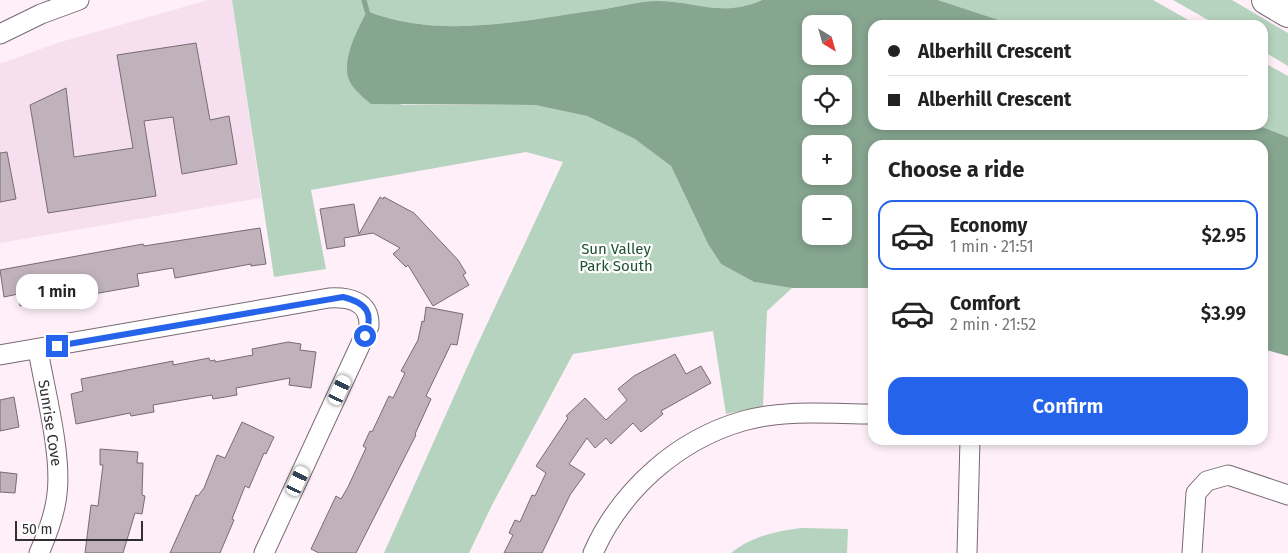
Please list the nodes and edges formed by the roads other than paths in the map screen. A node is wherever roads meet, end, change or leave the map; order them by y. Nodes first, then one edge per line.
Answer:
1 (79, 0) edge
2 (1266, 0) edge
3 (1288, 13) edge
4 (0, 34) edge
5 (38, 350) junction
6 (0, 355) edge
7 (868, 414) edge
8 (970, 445) edge
9 (1288, 495) edge
10 (39, 553) edge
11 (264, 553) edge
12 (594, 553) edge
13 (967, 553) edge
14 (1192, 553) edge

1 - 4 street
2 - 3 main road
5 - 6 street
5 - 10 street, Sunrise Cove
5 - 11 street
7 - 12 street
8 - 13 street
9 - 14 street

